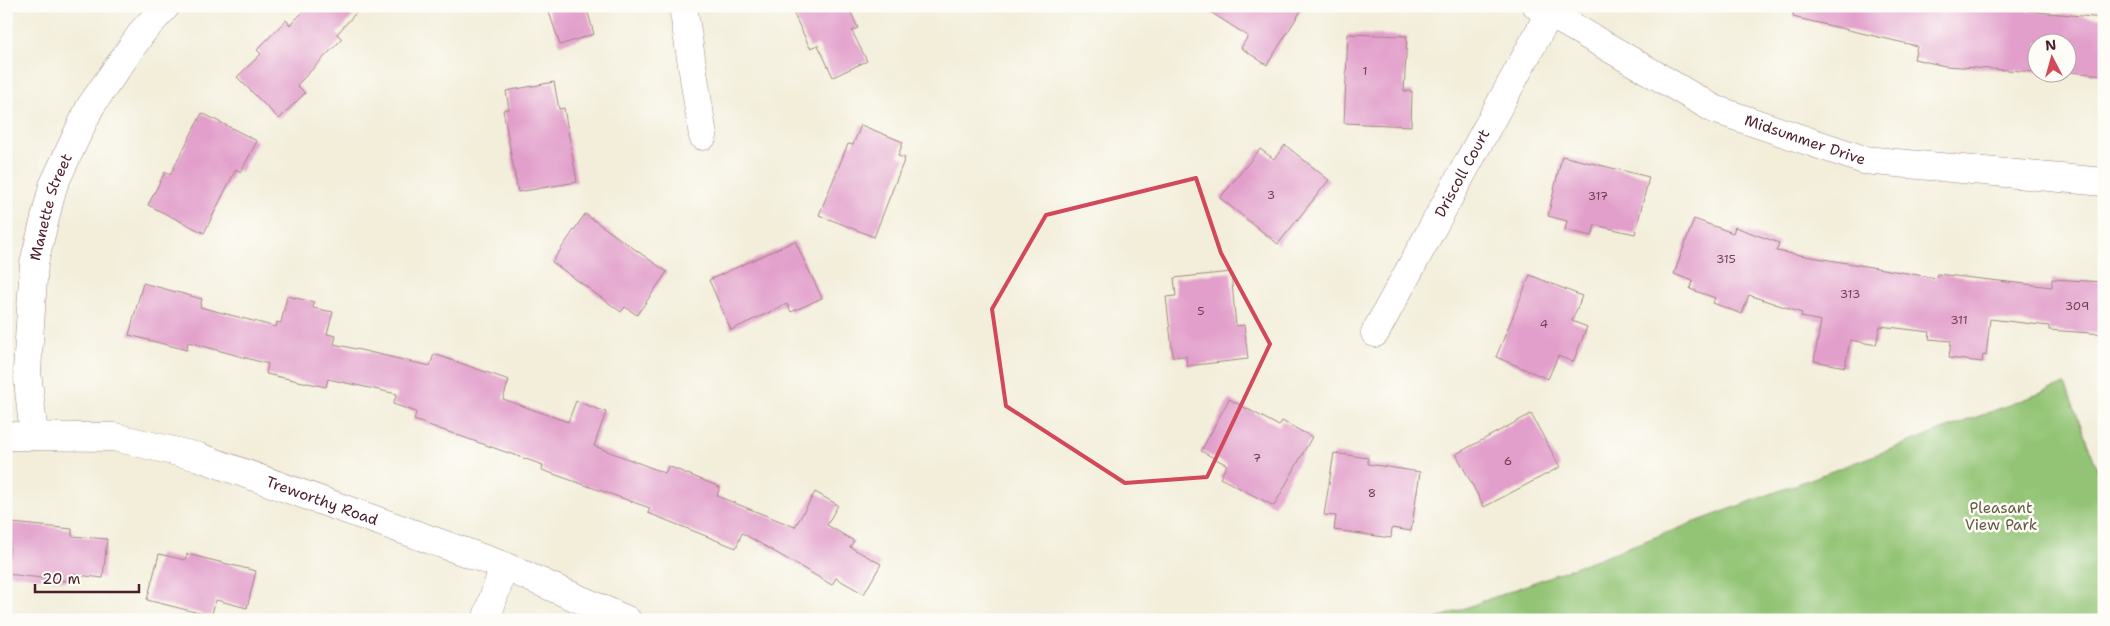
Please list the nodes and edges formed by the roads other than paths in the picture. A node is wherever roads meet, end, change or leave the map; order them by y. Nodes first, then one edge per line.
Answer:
1 (166, 6) edge
2 (682, 6) edge
3 (1543, 10) edge
4 (703, 136) dead end
5 (2104, 182) edge
6 (1376, 333) dead end
7 (6, 436) edge
8 (34, 436) junction
9 (504, 566) junction
10 (486, 620) edge
11 (627, 620) edge

1 - 8 street, Manette Street
2 - 4 street
3 - 5 street, Midsummer Drive
3 - 6 street, Driscoll Court
7 - 8 street, Treworthy Road
8 - 9 street, Treworthy Road
9 - 10 street
9 - 11 street, Treworthy Road

